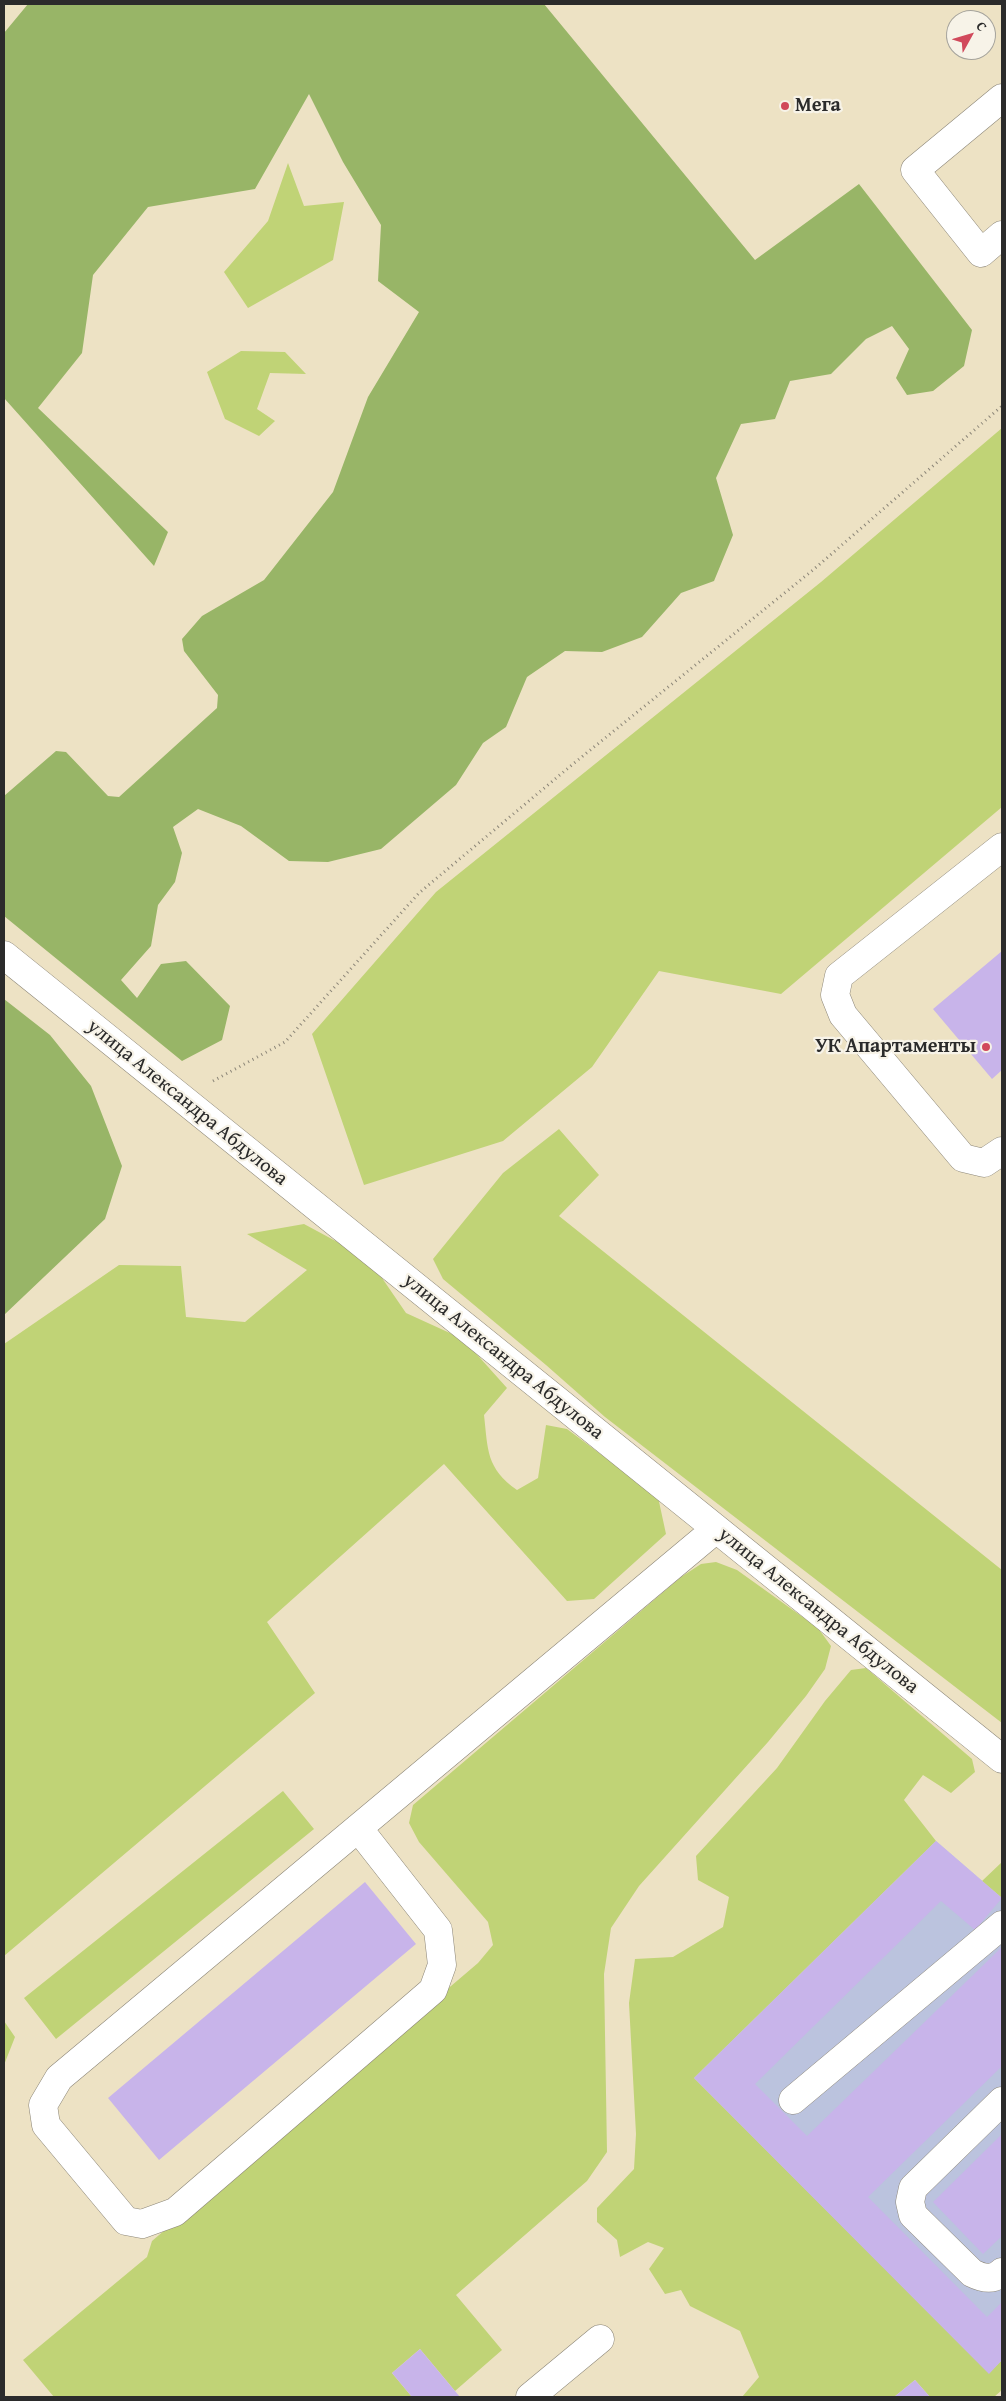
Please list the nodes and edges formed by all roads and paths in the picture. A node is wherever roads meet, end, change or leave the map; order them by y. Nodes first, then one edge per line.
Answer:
1 (1002, 98) edge
2 (1002, 235) edge
3 (1002, 406) edge
4 (1002, 847) edge
5 (4, 955) edge
6 (182, 1098) junction
7 (1002, 1151) edge
8 (716, 1529) junction
9 (1002, 1759) edge
10 (358, 1828) junction
11 (1002, 1925) edge
12 (793, 2100) dead end
13 (1002, 2101) edge
14 (1002, 2272) edge
15 (600, 2339) dead end
16 (530, 2397) edge

1 - 2 street
3 - 6 path
4 - 7 street
5 - 6 street, улица Александра Абдулова
6 - 8 street, улица Александра Абдулова
8 - 9 street, улица Александра Абдулова
8 - 10 street
10 - 10 street
11 - 12 street
13 - 14 street
15 - 16 street

